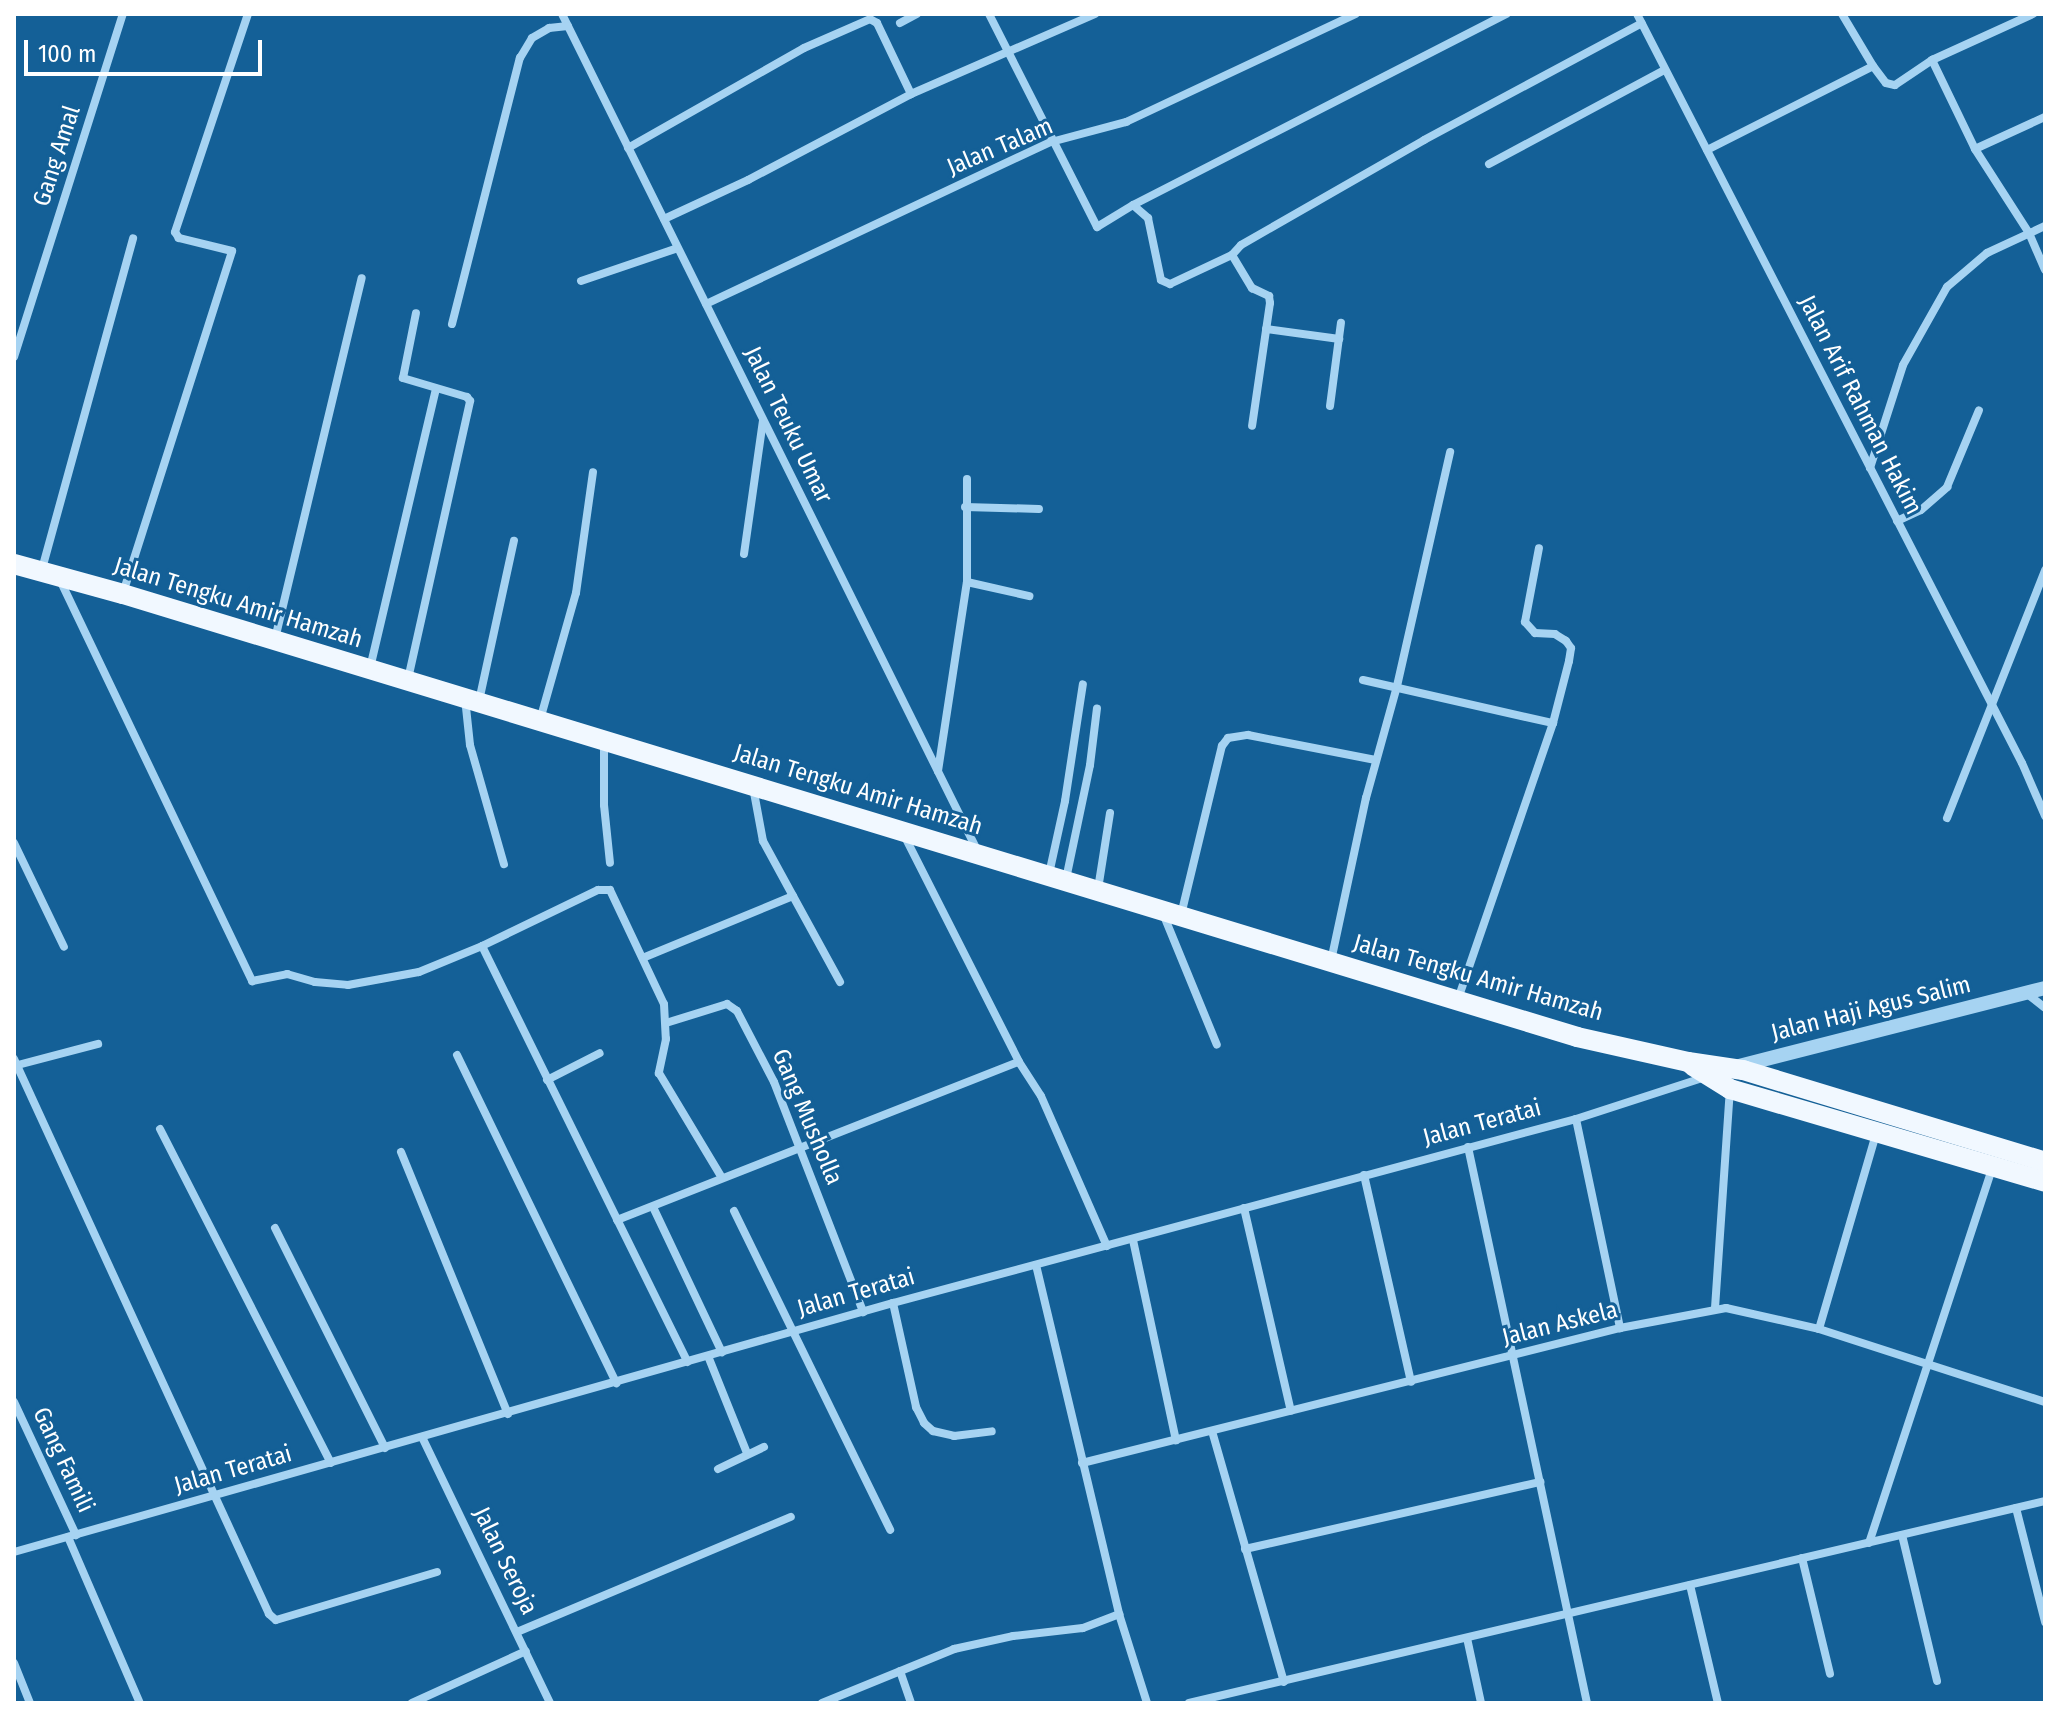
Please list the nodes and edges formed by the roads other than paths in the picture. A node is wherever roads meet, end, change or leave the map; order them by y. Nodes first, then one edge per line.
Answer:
1 (123, 14) edge
2 (248, 14) edge
3 (562, 14) edge
4 (917, 14) edge
5 (989, 14) edge
6 (1095, 14) edge
7 (1356, 14) edge
8 (1507, 14) edge
9 (1637, 14) edge
10 (1842, 14) edge
11 (2033, 14) edge
12 (900, 23) dead end
13 (1642, 23) junction
14 (568, 26) junction
15 (1008, 52) junction
16 (1932, 60) junction
17 (1873, 66) junction
18 (1664, 70) junction
19 (911, 94) junction
20 (2045, 117) edge
21 (1051, 142) junction
22 (628, 148) junction
23 (1975, 149) junction
24 (1707, 150) junction
25 (1489, 164) dead end
26 (1133, 205) junction
27 (664, 219) junction
28 (2045, 226) edge
29 (2029, 233) junction
30 (133, 238) dead end
31 (678, 248) junction
32 (1232, 255) junction
33 (2045, 270) edge
34 (362, 278) dead end
35 (581, 281) dead end
36 (706, 304) junction
37 (416, 313) dead end
38 (1341, 323) dead end
39 (452, 324) dead end
40 (1266, 329) junction
41 (1339, 339) junction
42 (14, 357) edge
43 (436, 389) junction
44 (1330, 406) dead end
45 (1979, 410) dead end
46 (763, 420) junction
47 (1252, 426) dead end
48 (1450, 452) dead end
49 (1870, 468) junction
50 (593, 472) dead end
51 (967, 479) dead end
52 (965, 507) junction
53 (1039, 509) dead end
54 (1897, 521) junction
55 (514, 541) dead end
56 (1539, 548) dead end
57 (744, 554) dead end
58 (14, 564) edge
59 (2045, 570) edge
60 (50, 576) junction
61 (967, 582) junction
62 (123, 594) junction
63 (1029, 596) dead end
64 (275, 640) junction
65 (370, 669) junction
66 (408, 680) junction
67 (1363, 680) dead end
68 (1083, 684) dead end
69 (1397, 686) junction
70 (472, 700) junction
71 (1097, 708) dead end
72 (1993, 708) junction
73 (540, 720) junction
74 (1553, 723) junction
75 (604, 740) junction
76 (1376, 760) junction
77 (937, 771) junction
78 (752, 785) junction
79 (1110, 813) dead end
80 (2045, 816) edge
81 (1947, 818) dead end
82 (902, 830) junction
83 (14, 843) edge
84 (978, 853) junction
85 (610, 863) dead end
86 (504, 864) dead end
87 (1057, 878) junction
88 (1098, 890) junction
89 (793, 896) junction
90 (1171, 912) junction
91 (482, 946) junction
92 (64, 947) dead end
93 (645, 957) junction
94 (1331, 961) junction
95 (840, 982) dead end
96 (2045, 988) edge
97 (2026, 993) junction
98 (1458, 1000) junction
99 (2045, 1008) edge
100 (666, 1023) junction
101 (98, 1044) dead end
102 (1217, 1045) dead end
103 (600, 1053) dead end
104 (457, 1055) dead end
105 (1019, 1062) junction
106 (1688, 1062) junction
107 (15, 1064) edge
108 (1709, 1076) junction
109 (1731, 1079) junction
110 (547, 1080) junction
111 (1576, 1119) junction
112 (160, 1129) dead end
113 (1877, 1133) junction
114 (1468, 1147) junction
115 (801, 1151) junction
116 (401, 1152) dead end
117 (2045, 1162) edge
118 (1992, 1168) junction
119 (1364, 1175) junction
120 (722, 1178) junction
121 (2045, 1182) edge
122 (653, 1207) junction
123 (1244, 1208) junction
124 (734, 1211) dead end
125 (617, 1220) junction
126 (275, 1228) dead end
127 (1133, 1240) junction
128 (1107, 1246) junction
129 (1036, 1265) junction
130 (893, 1303) junction
131 (1715, 1308) junction
132 (863, 1312) junction
133 (1620, 1328) junction
134 (1819, 1329) junction
135 (795, 1331) junction
136 (722, 1352) junction
137 (708, 1356) junction
138 (1514, 1356) junction
139 (688, 1362) junction
140 (1925, 1365) junction
141 (1411, 1382) junction
142 (616, 1383) junction
143 (14, 1402) edge
144 (2045, 1402) edge
145 (1291, 1411) junction
146 (508, 1414) junction
147 (992, 1431) dead end
148 (1212, 1431) junction
149 (422, 1437) junction
150 (1176, 1440) junction
151 (764, 1447) dead end
152 (385, 1448) junction
153 (747, 1453) junction
154 (331, 1463) junction
155 (1082, 1463) junction
156 (718, 1469) dead end
157 (1541, 1482) junction
158 (217, 1495) junction
159 (2045, 1501) edge
160 (2016, 1508) junction
161 (791, 1517) dead end
162 (890, 1530) dead end
163 (1902, 1535) junction
164 (72, 1536) junction
165 (1869, 1543) junction
166 (1245, 1549) junction
167 (14, 1552) edge
168 (1802, 1558) junction
169 (437, 1572) dead end
170 (1690, 1585) junction
171 (1568, 1612) junction
172 (1119, 1614) junction
173 (2045, 1622) edge
174 (517, 1632) junction
175 (1467, 1638) junction
176 (526, 1651) junction
177 (14, 1663) edge
178 (900, 1671) junction
179 (1830, 1674) dead end
180 (1937, 1681) dead end
181 (1284, 1682) junction
182 (30, 1703) edge
183 (140, 1703) edge
184 (412, 1703) edge
185 (550, 1703) edge
186 (822, 1703) edge
187 (911, 1703) edge
188 (1147, 1703) edge
189 (1189, 1703) edge
190 (1481, 1703) edge
191 (1587, 1703) edge
192 (1718, 1703) edge

1 - 42 street, Gang Amal
2 - 62 street
3 - 14 street, Jalan Teuku Umar
4 - 12 street
5 - 15 street
6 - 15 street
7 - 21 street, Jalan Talam
8 - 26 street
9 - 13 street, Jalan Arif Rahman Hakim
10 - 17 street
11 - 16 street
13 - 18 street, Jalan Arif Rahman Hakim
13 - 32 street
14 - 22 street, Jalan Teuku Umar
14 - 39 street
15 - 19 street
15 - 21 street
16 - 17 street
16 - 23 street
17 - 24 street
18 - 24 street, Jalan Arif Rahman Hakim
18 - 25 street
19 - 22 street
19 - 27 street
20 - 23 street
21 - 26 street
21 - 36 street, Jalan Talam
22 - 27 street, Jalan Teuku Umar
23 - 29 street
24 - 49 street, Jalan Arif Rahman Hakim
26 - 32 street
27 - 31 street, Jalan Teuku Umar
28 - 29 street
29 - 33 street
29 - 49 street
30 - 60 street
31 - 35 street
31 - 36 street, Jalan Teuku Umar
32 - 40 street
34 - 64 street
36 - 46 street, Jalan Teuku Umar
37 - 43 street
38 - 41 street
40 - 41 street
40 - 47 street
41 - 44 street
43 - 65 street
43 - 66 street
45 - 54 street
46 - 57 street
46 - 77 street, Jalan Teuku Umar
48 - 69 street
49 - 54 street, Jalan Arif Rahman Hakim
50 - 73 street
51 - 52 street
52 - 53 street
52 - 61 street
54 - 72 street, Jalan Arif Rahman Hakim
55 - 70 street
56 - 74 street
58 - 60 main road, Jalan Tengku Amir Hamzah
59 - 72 street
60 - 62 main road, Jalan Tengku Amir Hamzah
60 - 91 street
61 - 63 street
61 - 77 street
62 - 64 main road, Jalan Tengku Amir Hamzah
64 - 65 main road, Jalan Tengku Amir Hamzah
65 - 66 main road, Jalan Tengku Amir Hamzah
66 - 70 main road, Jalan Tengku Amir Hamzah
67 - 69 street
68 - 87 street
69 - 74 street
69 - 76 street
70 - 73 main road, Jalan Tengku Amir Hamzah
70 - 86 street
71 - 87 street
72 - 80 street, Jalan Arif Rahman Hakim
72 - 81 street
73 - 75 main road, Jalan Tengku Amir Hamzah
74 - 98 street
75 - 78 main road, Jalan Tengku Amir Hamzah
75 - 85 street
76 - 90 street
76 - 94 street
77 - 84 street, Jalan Teuku Umar
78 - 82 main road, Jalan Tengku Amir Hamzah
78 - 89 street
79 - 88 street
82 - 84 main road, Jalan Tengku Amir Hamzah
82 - 105 street
83 - 92 street
84 - 87 main road, Jalan Tengku Amir Hamzah
87 - 88 main road, Jalan Tengku Amir Hamzah
88 - 90 main road, Jalan Tengku Amir Hamzah
89 - 93 street
89 - 95 street
90 - 94 main road, Jalan Tengku Amir Hamzah
90 - 102 street
91 - 93 street
91 - 110 street
93 - 100 street
94 - 98 main road, Jalan Tengku Amir Hamzah
96 - 97 street, Jalan Haji Agus Salim
97 - 99 street
97 - 109 street, Jalan Haji Agus Salim
98 - 106 main road, Jalan Tengku Amir Hamzah
100 - 115 street, Gang Musholla
100 - 120 street
101 - 107 street
103 - 110 street
104 - 142 street
105 - 115 street
105 - 128 street
106 - 108 main road, Jalan Tengku Amir Hamzah
106 - 109 main road, Jalan Tengku Amir Hamzah
107 - 158 street
108 - 109 main road, Jalan Tengku Amir Hamzah
108 - 111 street, Jalan Teratai
109 - 113 main road, Jalan Tengku Amir Hamzah
109 - 117 main road, Jalan Tengku Amir Hamzah
109 - 131 street
110 - 125 street
111 - 114 street, Jalan Teratai
111 - 133 street
112 - 154 street
113 - 118 main road, Jalan Tengku Amir Hamzah
113 - 134 street
114 - 119 street, Jalan Teratai
114 - 138 street
115 - 120 street
115 - 132 street, Gang Musholla
116 - 146 street
118 - 121 main road, Jalan Tengku Amir Hamzah
118 - 140 street
119 - 123 street, Jalan Teratai
119 - 141 street
120 - 122 street
122 - 125 street
122 - 136 street
123 - 127 street, Jalan Teratai
123 - 145 street
124 - 135 street
125 - 139 street
126 - 152 street
127 - 128 street, Jalan Teratai
127 - 150 street
128 - 129 street, Jalan Teratai
129 - 130 street, Jalan Teratai
129 - 155 street
130 - 132 street, Jalan Teratai
130 - 147 street
131 - 133 street, Jalan Askela
131 - 134 street, Jalan Askela
132 - 135 street, Jalan Teratai
133 - 138 street, Jalan Askela
134 - 140 street, Jalan Askela
135 - 136 street, Jalan Teratai
135 - 162 street
136 - 137 street, Jalan Teratai
137 - 139 street, Jalan Teratai
137 - 153 street
138 - 141 street, Jalan Askela
138 - 157 street
139 - 142 street, Jalan Teratai
140 - 144 street, Jalan Askela
140 - 165 street
141 - 145 street, Jalan Askela
142 - 146 street, Jalan Teratai
143 - 164 street, Gang Famili
145 - 148 street, Jalan Askela
146 - 149 street, Jalan Teratai
148 - 150 street, Jalan Askela
148 - 166 street
149 - 152 street, Jalan Teratai
149 - 174 street, Jalan Seroja
150 - 155 street, Jalan Askela
151 - 153 street
152 - 154 street, Jalan Teratai
153 - 156 street
154 - 158 street, Jalan Teratai
155 - 172 street
157 - 166 street
157 - 171 street
158 - 164 street, Jalan Teratai
158 - 169 street
159 - 160 street
160 - 163 street
160 - 173 street
161 - 174 street
163 - 165 street
163 - 180 street
164 - 167 street, Jalan Teratai
164 - 183 street, Gang Famili
165 - 168 street
166 - 181 street
168 - 170 street
168 - 179 street
170 - 171 street
170 - 192 street
171 - 175 street
171 - 191 street
172 - 178 street
172 - 188 street
174 - 176 street, Jalan Seroja
175 - 181 street
175 - 190 street
176 - 184 street
176 - 185 street, Jalan Seroja
177 - 182 street
178 - 186 street
178 - 187 street
181 - 189 street

